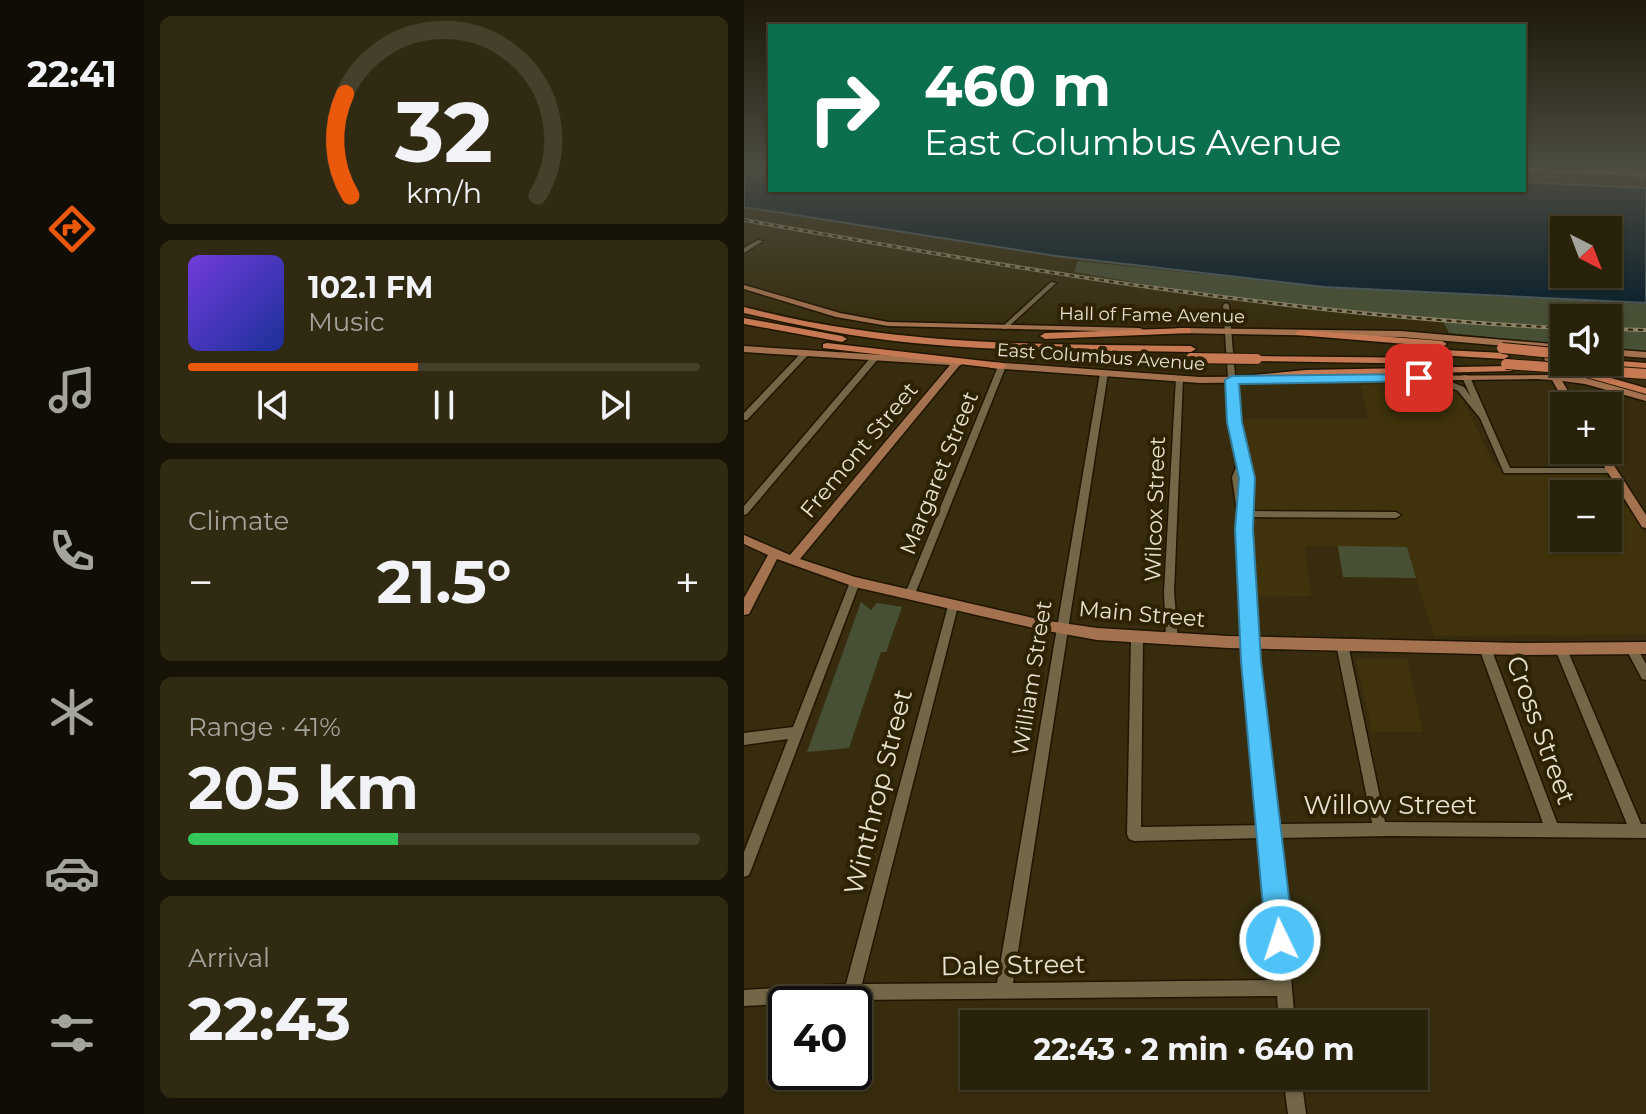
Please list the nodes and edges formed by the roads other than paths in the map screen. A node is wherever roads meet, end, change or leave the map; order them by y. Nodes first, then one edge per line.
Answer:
1 (760, 241) dead end
2 (744, 251) edge
3 (1053, 283) dead end
4 (744, 287) edge
5 (1226, 305) dead end
6 (744, 310) edge
7 (744, 321) edge
8 (809, 324) junction
9 (1004, 328) junction
10 (744, 329) edge
11 (1188, 331) junction
12 (1229, 332) junction
13 (1300, 333) junction
14 (1544, 345) junction
15 (1550, 347) edge
16 (744, 349) edge
17 (806, 353) junction
18 (1550, 353) edge
19 (1622, 353) edge
20 (1191, 354) junction
21 (1646, 355) edge
22 (875, 358) junction
23 (1505, 359) junction
24 (1550, 360) edge
25 (1622, 361) edge
26 (956, 363) junction
27 (1622, 364) edge
28 (1646, 365) edge
29 (1002, 366) junction
30 (1104, 373) junction
31 (1646, 374) edge
32 (1592, 376) edge
33 (1466, 377) junction
34 (1555, 377) junction
35 (1433, 378) junction
36 (1179, 379) junction
37 (1232, 380) junction
38 (1592, 382) joint
39 (1564, 392) edge
40 (1646, 394) edge
41 (1481, 416) junction
42 (744, 418) edge
43 (1242, 461) junction
44 (1607, 464) edge
45 (1611, 471) junction
46 (744, 512) edge
47 (1247, 514) junction
48 (1396, 515) dead end
49 (1646, 524) edge
50 (1244, 529) junction
51 (744, 539) edge
52 (774, 554) junction
53 (792, 561) junction
54 (855, 582) junction
55 (910, 594) junction
56 (953, 606) junction
57 (744, 610) edge
58 (1062, 629) junction
59 (1137, 638) junction
60 (1172, 640) junction
61 (1251, 642) junction
62 (1342, 644) junction
63 (1485, 648) junction
64 (1561, 649) junction
65 (1639, 649) edge
66 (1646, 675) edge
67 (797, 732) junction
68 (744, 739) edge
69 (1385, 829) junction
70 (1552, 829) junction
71 (1270, 830) junction
72 (1641, 831) edge
73 (744, 870) edge
74 (854, 986) edge
75 (1283, 988) junction
76 (1004, 990) junction
77 (872, 992) edge
78 (768, 997) edge
79 (744, 998) edge
80 (1285, 1010) edge
81 (1294, 1090) edge
82 (1297, 1114) edge

1 - 2 street
3 - 9 street
4 - 9 main road, Hall of Fame Avenue
5 - 12 street
6 - 8 highway
7 - 20 highway
8 - 11 highway
8 - 20 highway
9 - 11 main road, Hall of Fame Avenue
10 - 29 highway
11 - 12 main road, Hall of Fame Avenue
12 - 13 main road, Hall of Fame Avenue
12 - 37 street
13 - 14 main road, Hall of Fame Avenue
13 - 23 highway
14 - 15 main road, Hall of Fame Avenue
14 - 34 main road
16 - 17 main road, East Columbus Avenue
17 - 22 main road, East Columbus Avenue
17 - 42 street
18 - 23 highway, bridge
19 - 21 main road
20 - 23 highway, bridge
22 - 26 main road, East Columbus Avenue
22 - 46 street
23 - 24 highway
23 - 31 highway, bridge
23 - 37 highway
25 - 28 highway
26 - 29 main road, East Columbus Avenue
26 - 53 main road, Fremont Street
27 - 28 highway
29 - 30 main road, East Columbus Avenue
29 - 55 street, Margaret Street
30 - 36 main road, East Columbus Avenue
30 - 58 street, William Street
32 - 40 highway
33 - 34 main road, East Columbus Avenue
33 - 35 main road, East Columbus Avenue
33 - 41 street
34 - 38 main road, East Columbus Avenue
34 - 39 main road
35 - 37 main road, East Columbus Avenue
35 - 41 street
36 - 37 main road, East Columbus Avenue
36 - 60 street, Wilcox Street
37 - 43 street
38 - 40 highway
41 - 45 street
43 - 47 street
43 - 50 street
44 - 45 main road
45 - 49 main road
47 - 48 street
47 - 50 street
50 - 61 street
51 - 52 main road, Main Street
52 - 53 main road, Main Street
52 - 57 main road
53 - 54 main road, Main Street
54 - 55 main road, Main Street
54 - 67 street
55 - 56 main road, Main Street
56 - 58 main road, Main Street
56 - 74 street, Winthrop Street
58 - 59 main road, Main Street
58 - 76 street, William Street
59 - 60 main road, Main Street
59 - 71 street, Willow Street
60 - 61 main road, Main Street
61 - 62 main road, Main Street
61 - 71 street
62 - 63 main road, Main Street
62 - 69 street
63 - 64 main road, Main Street
63 - 70 street, Cross Street
64 - 65 main road, Main Street
64 - 72 street
65 - 66 street
67 - 68 street
67 - 73 street
69 - 70 street, Willow Street
69 - 71 street, Willow Street
70 - 72 street, Willow Street
71 - 75 street
75 - 76 street, Dale Street
75 - 80 street
76 - 77 street, Dale Street
78 - 79 street, Dale Street
81 - 82 street

